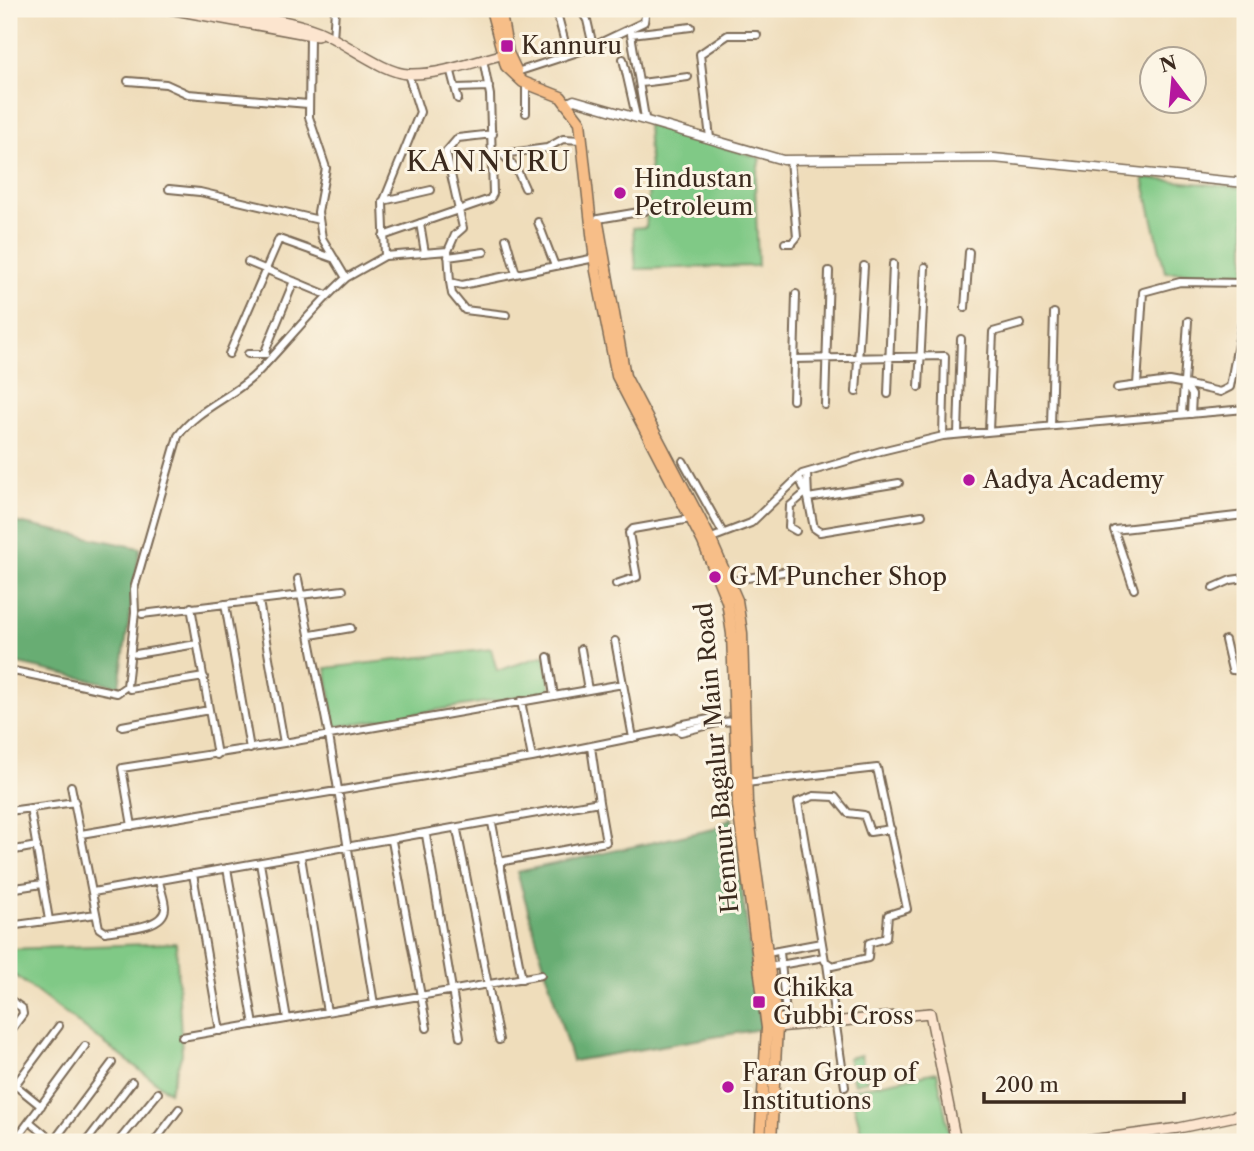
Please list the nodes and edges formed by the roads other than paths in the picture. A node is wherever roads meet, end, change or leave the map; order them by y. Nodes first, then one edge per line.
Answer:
1 (169, 9) edge
2 (208, 9) edge
3 (335, 9) edge
4 (491, 9) edge
5 (500, 9) edge
6 (580, 9) edge
7 (646, 9) edge
8 (557, 13) dead end
9 (691, 27) dead end
10 (310, 34) junction
11 (757, 35) dead end
12 (333, 39) junction
13 (593, 46) junction
14 (504, 54) junction
15 (568, 54) junction
16 (483, 59) junction
17 (623, 60) dead end
18 (450, 68) junction
19 (517, 72) junction
20 (408, 74) junction
21 (688, 77) dead end
22 (128, 81) dead end
23 (641, 82) junction
24 (526, 83) junction
25 (489, 87) junction
26 (456, 88) junction
27 (458, 99) dead end
28 (571, 101) junction
29 (308, 104) junction
30 (526, 113) dead end
31 (640, 117) junction
32 (493, 134) junction
33 (710, 138) junction
34 (583, 140) junction
35 (498, 155) junction
36 (790, 160) junction
37 (1245, 183) edge
38 (525, 188) dead end
39 (169, 189) dead end
40 (431, 190) dead end
41 (593, 200) junction
42 (383, 201) junction
43 (459, 210) junction
44 (645, 211) dead end
45 (598, 219) junction
46 (319, 220) junction
47 (538, 222) dead end
48 (420, 223) junction
49 (383, 236) junction
50 (506, 239) dead end
51 (785, 243) dead end
52 (484, 252) dead end
53 (970, 252) dead end
54 (425, 253) junction
55 (448, 254) junction
56 (386, 256) junction
57 (599, 257) junction
58 (335, 259) junction
59 (248, 262) dead end
60 (893, 264) dead end
61 (555, 266) junction
62 (863, 266) dead end
63 (925, 267) dead end
64 (265, 269) junction
65 (829, 271) dead end
66 (516, 274) junction
67 (346, 278) junction
68 (293, 281) junction
69 (450, 282) junction
70 (1245, 283) edge
71 (796, 293) dead end
72 (327, 295) junction
73 (1245, 306) edge
74 (965, 308) dead end
75 (1054, 313) dead end
76 (506, 314) dead end
77 (1188, 321) dead end
78 (1021, 324) dead end
79 (961, 339) dead end
80 (229, 354) dead end
81 (248, 354) dead end
82 (268, 355) junction
83 (921, 355) junction
84 (890, 356) junction
85 (857, 357) junction
86 (794, 359) junction
87 (826, 359) junction
88 (1185, 384) junction
89 (1137, 385) junction
90 (919, 387) dead end
91 (1117, 388) dead end
92 (856, 392) dead end
93 (888, 394) dead end
94 (793, 400) dead end
95 (825, 405) dead end
96 (1245, 409) edge
97 (1182, 414) junction
98 (1191, 414) junction
99 (1051, 426) junction
100 (989, 431) junction
101 (958, 435) junction
102 (943, 436) junction
103 (682, 461) dead end
104 (807, 473) junction
105 (799, 477) junction
106 (899, 484) dead end
107 (806, 496) junction
108 (922, 515) dead end
109 (1245, 515) edge
110 (690, 519) junction
111 (796, 531) dead end
112 (723, 533) junction
113 (707, 540) junction
114 (794, 570) dead end
115 (1245, 578) edge
116 (298, 579) dead end
117 (730, 581) junction
118 (616, 584) dead end
119 (1213, 588) dead end
120 (1134, 589) dead end
121 (343, 590) dead end
122 (303, 597) junction
123 (259, 601) junction
124 (225, 604) junction
125 (191, 607) junction
126 (142, 614) dead end
127 (351, 628) dead end
128 (311, 635) junction
129 (1225, 640) dead end
130 (615, 641) dead end
131 (197, 644) junction
132 (581, 649) dead end
133 (136, 653) dead end
134 (548, 657) dead end
135 (9, 670) edge
136 (1245, 671) edge
137 (204, 677) junction
138 (623, 684) junction
139 (130, 689) dead end
140 (588, 690) junction
141 (554, 696) junction
142 (521, 701) junction
143 (209, 709) junction
144 (738, 721) junction
145 (122, 726) dead end
146 (330, 736) junction
147 (633, 738) junction
148 (285, 744) junction
149 (591, 747) junction
150 (250, 749) junction
151 (217, 755) junction
152 (532, 758) junction
153 (746, 783) junction
154 (71, 786) dead end
155 (337, 790) junction
156 (75, 802) junction
157 (599, 802) junction
158 (30, 808) junction
159 (9, 811) edge
160 (492, 823) junction
161 (131, 826) junction
162 (891, 829) junction
163 (457, 830) junction
164 (81, 834) junction
165 (426, 835) junction
166 (392, 841) junction
167 (37, 846) junction
168 (347, 848) junction
169 (9, 851) edge
170 (300, 857) junction
171 (499, 862) junction
172 (260, 863) junction
173 (227, 868) junction
174 (194, 874) junction
175 (159, 880) junction
176 (42, 884) junction
177 (9, 889) edge
178 (93, 892) junction
179 (96, 914) junction
180 (49, 920) junction
181 (9, 926) edge
182 (821, 943) junction
183 (780, 952) junction
184 (767, 953) junction
185 (825, 960) junction
186 (781, 965) junction
187 (769, 967) junction
188 (541, 975) dead end
189 (522, 979) junction
190 (487, 985) junction
191 (452, 992) junction
192 (421, 996) junction
193 (9, 999) edge
194 (374, 1004) junction
195 (327, 1012) junction
196 (287, 1019) junction
197 (833, 1022) junction
198 (254, 1025) junction
199 (59, 1026) dead end
200 (777, 1027) junction
201 (427, 1028) dead end
202 (220, 1031) junction
203 (9, 1033) edge
204 (182, 1037) dead end
205 (460, 1037) dead end
206 (499, 1040) dead end
207 (85, 1046) dead end
208 (112, 1063) dead end
209 (132, 1082) dead end
210 (15, 1085) junction
211 (845, 1087) dead end
212 (9, 1093) edge
213 (158, 1093) dead end
214 (41, 1106) junction
215 (179, 1109) dead end
216 (1245, 1114) edge
217 (30, 1122) junction
218 (56, 1141) edge
219 (14, 1142) edge
220 (86, 1142) edge
221 (118, 1142) edge
222 (154, 1142) edge
223 (760, 1142) edge
224 (771, 1142) edge
225 (956, 1142) edge
226 (1077, 1142) edge

1 - 10 main road
2 - 12 main road
3 - 12 street
4 - 14 main road
5 - 14 main road
6 - 13 street
7 - 13 street
8 - 15 street
9 - 23 street
10 - 12 main road
10 - 29 street
11 - 33 street
12 - 20 main road
13 - 15 street
14 - 16 main road
14 - 19 main road
14 - 24 main road
15 - 19 street
16 - 18 main road
16 - 25 street
17 - 31 street
18 - 20 main road
18 - 26 street
19 - 28 main road
20 - 42 street
21 - 23 street
22 - 29 street
23 - 31 street
24 - 28 main road
24 - 30 street
25 - 26 street
25 - 32 street
26 - 27 street
28 - 31 street
28 - 34 main road, Hennur Bagalur Main Road
28 - 41 main road, Hennur Bagalur Main Road
29 - 46 street
31 - 33 street
32 - 35 street
32 - 43 street
33 - 36 street
34 - 35 street
34 - 41 main road, Hennur Bagalur Main Road
35 - 38 street
35 - 43 street
36 - 37 street
36 - 51 street
39 - 46 street
40 - 42 street
41 - 45 main road, Hennur Bagalur Main Road
41 - 57 main road, Hennur Bagalur Main Road
42 - 49 street
43 - 48 street
43 - 55 street
44 - 45 street
45 - 57 main road, Hennur Bagalur Main Road
46 - 58 street
47 - 61 street
48 - 49 street
48 - 54 street
49 - 56 street
50 - 66 street
52 - 55 street
53 - 74 street
54 - 55 street
54 - 56 street
55 - 69 street
56 - 67 street
57 - 61 street
57 - 110 main road, Hennur Bagalur Main Road
57 - 113 main road, Hennur Bagalur Main Road
58 - 64 street
58 - 67 street
59 - 64 street
60 - 84 street
61 - 66 street
62 - 85 street
63 - 83 street
64 - 68 street
64 - 80 street
65 - 87 street
66 - 69 street
67 - 72 street
68 - 72 street
68 - 82 street
69 - 76 street
70 - 89 street
71 - 86 street
72 - 82 street
73 - 88 street
75 - 99 street
77 - 88 street
78 - 100 street
79 - 101 street
81 - 82 street
82 - 135 street
83 - 84 street
83 - 90 street
83 - 102 street
84 - 85 street
84 - 93 street
85 - 87 street
85 - 92 street
86 - 87 street
86 - 94 street
87 - 95 street
88 - 89 street
88 - 97 street
88 - 98 street
89 - 91 street
96 - 98 street
97 - 98 street
97 - 99 street
99 - 100 street
100 - 101 street
101 - 102 street
102 - 104 street
103 - 112 street
104 - 105 street
104 - 107 street
105 - 107 street
105 - 112 street
106 - 107 street
107 - 108 street
107 - 111 street
109 - 120 street
110 - 113 main road, Hennur Bagalur Main Road
110 - 118 street
112 - 113 street
113 - 117 main road, Hennur Bagalur Main Road
113 - 144 main road, Hennur Bagalur Main Road
114 - 117 street
115 - 119 street
116 - 122 street
117 - 144 main road, Hennur Bagalur Main Road
121 - 122 street
122 - 123 street
122 - 128 street
123 - 124 street
123 - 148 street
124 - 125 street
124 - 150 street
125 - 126 street
125 - 131 street
127 - 128 street
128 - 146 street
129 - 136 street
130 - 138 street
131 - 133 street
131 - 137 street
132 - 140 street
134 - 141 street
137 - 139 street
137 - 143 street
138 - 140 street
138 - 147 street
140 - 141 street
141 - 142 street
142 - 146 street
142 - 152 street
143 - 145 street
143 - 151 street
144 - 147 street
144 - 153 main road, Hennur Bagalur Main Road
144 - 200 main road, Hennur Bagalur Main Road
146 - 148 street
146 - 155 street
147 - 149 street
148 - 150 street
149 - 152 street
149 - 157 street
150 - 151 street
151 - 161 street
152 - 155 street
153 - 162 street
153 - 184 main road, Hennur Bagalur Main Road
154 - 156 street
155 - 161 street
155 - 168 street
156 - 158 street
156 - 164 street
157 - 160 street
157 - 171 street
158 - 159 street
158 - 167 street
160 - 163 street
160 - 171 street
161 - 164 street
162 - 182 street
162 - 185 street
163 - 165 street
163 - 190 street
164 - 178 street
165 - 166 street
165 - 191 street
166 - 168 street
166 - 192 street
167 - 169 street
167 - 176 street
168 - 170 street
168 - 194 street
170 - 172 street
170 - 195 street
171 - 189 street
172 - 173 street
172 - 196 street
173 - 174 street
173 - 198 street
174 - 175 street
174 - 202 street
175 - 178 street
175 - 179 street
176 - 177 street
176 - 180 street
178 - 179 street
179 - 180 street
180 - 181 street
182 - 183 street
182 - 185 street
183 - 184 street
183 - 186 street
184 - 187 main road, Hennur Bagalur Main Road
185 - 186 street
185 - 197 street
186 - 187 street
186 - 200 street
187 - 200 main road, Hennur Bagalur Main Road
188 - 189 street
189 - 190 street
190 - 191 street
190 - 206 street
191 - 192 street
191 - 205 street
192 - 194 street
192 - 201 street
193 - 203 street
194 - 195 street
195 - 196 street
196 - 198 street
197 - 200 main road
197 - 211 street
197 - 225 main road
198 - 202 street
199 - 210 street
200 - 223 main road
200 - 224 main road
202 - 204 street
207 - 214 street
208 - 218 street
209 - 220 street
210 - 212 street
210 - 214 street
213 - 221 street
214 - 217 street
215 - 222 street
216 - 226 main road
217 - 218 street
217 - 219 street

